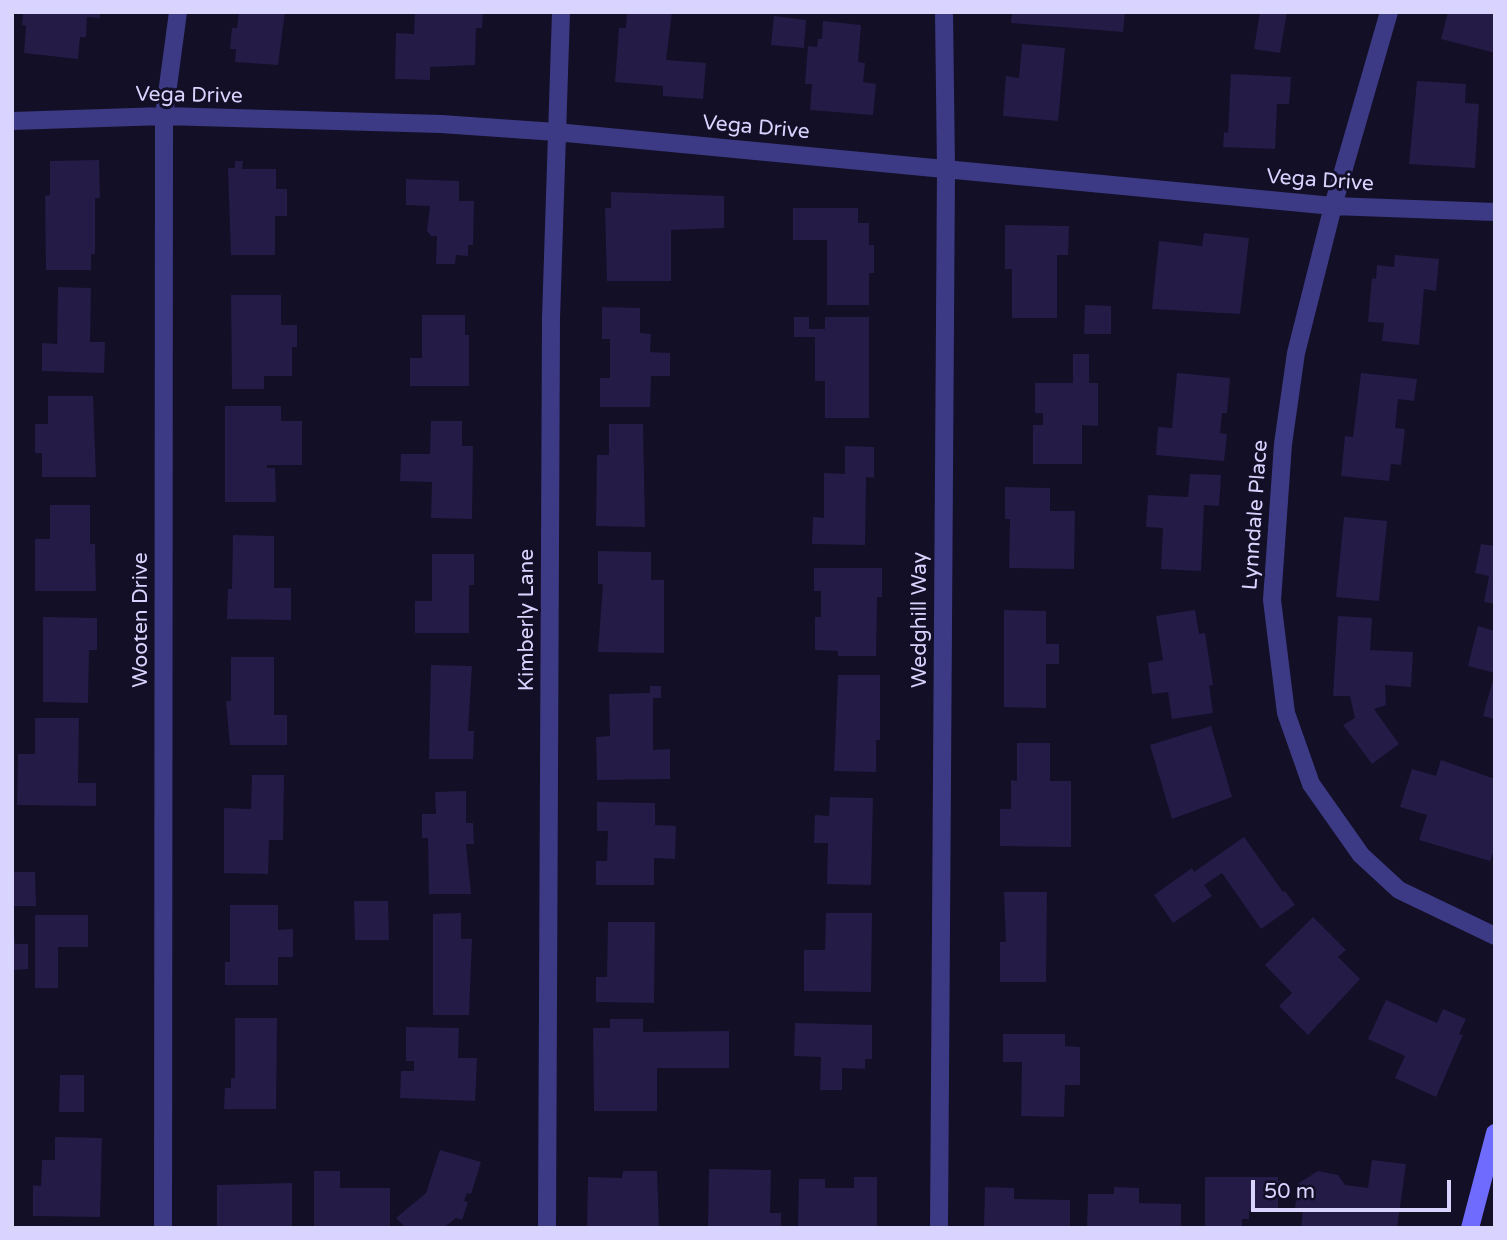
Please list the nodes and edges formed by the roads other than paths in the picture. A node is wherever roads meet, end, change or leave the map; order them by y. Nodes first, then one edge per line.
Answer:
1 (178, 12) edge
2 (561, 12) edge
3 (944, 12) edge
4 (1389, 12) edge
5 (164, 116) junction
6 (12, 121) edge
7 (556, 132) junction
8 (946, 169) junction
9 (1333, 206) junction
10 (1495, 212) edge
11 (1495, 936) edge
12 (1495, 1133) edge
13 (163, 1228) edge
14 (547, 1228) edge
15 (939, 1228) edge
16 (1470, 1228) edge

1 - 5 street, Wooten Drive
2 - 7 street, Kimberly Lane
3 - 8 street, Wedghill Way
4 - 9 street, Lynndale Place
5 - 6 street, Vega Drive
5 - 7 street, Vega Drive
5 - 13 street, Wooten Drive
7 - 8 street, Vega Drive
7 - 14 street, Kimberly Lane
8 - 9 street, Vega Drive
8 - 15 street, Wedghill Way
9 - 10 street, Vega Drive
9 - 11 street, Lynndale Place
12 - 16 main road

